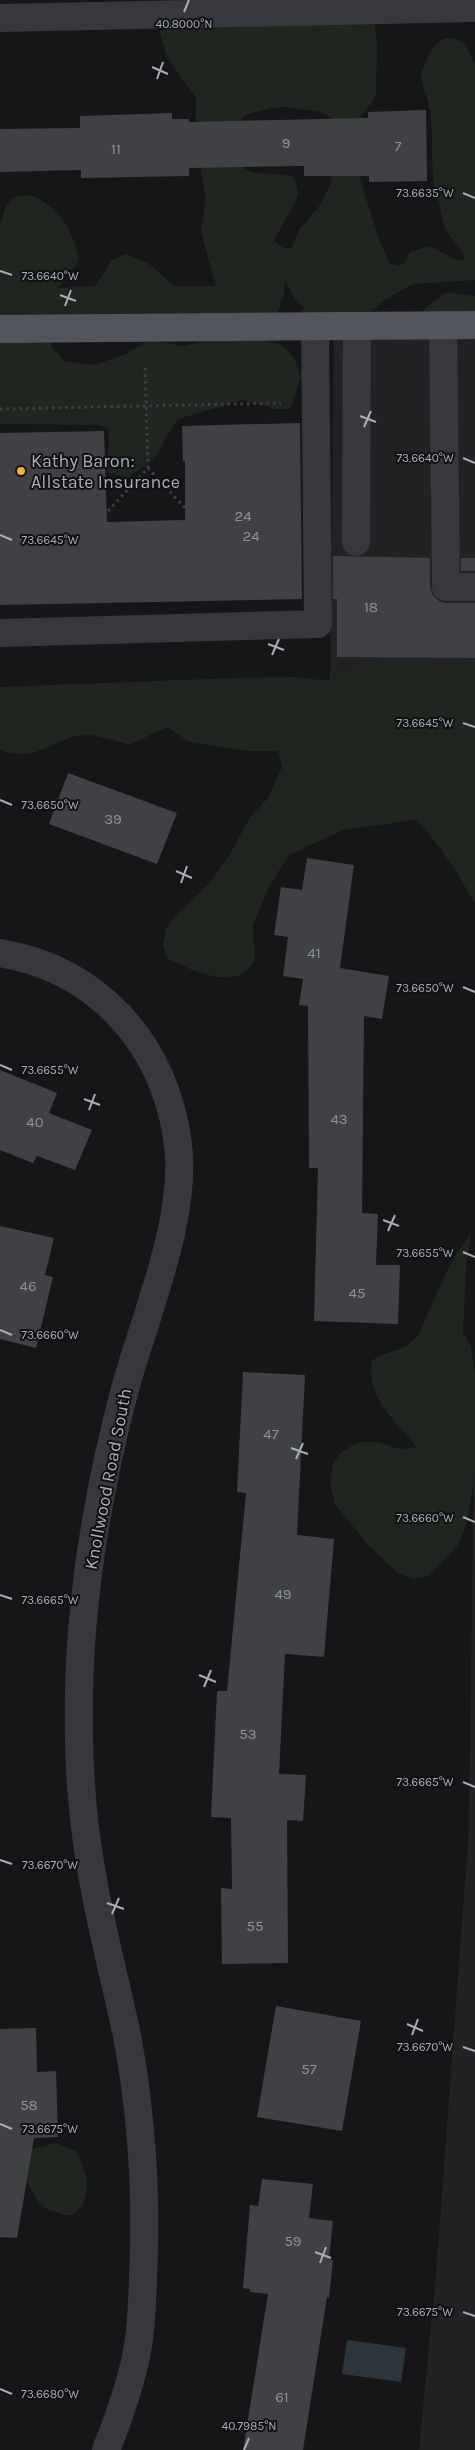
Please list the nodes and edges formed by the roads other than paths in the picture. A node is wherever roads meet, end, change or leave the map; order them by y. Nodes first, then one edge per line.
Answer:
1 (94, 8) edge
2 (475, 8) edge
3 (0, 18) edge
4 (443, 325) junction
5 (475, 325) edge
6 (356, 326) junction
7 (315, 327) junction
8 (0, 329) edge
9 (356, 542) dead end
10 (475, 587) edge
11 (0, 633) edge
12 (0, 953) edge
13 (106, 2450) edge

1 - 2 street
1 - 3 street
4 - 5 main road
4 - 6 main road
4 - 10 street
6 - 7 main road
6 - 9 street
7 - 8 main road
7 - 11 street
12 - 13 street, Knollwood Road South

